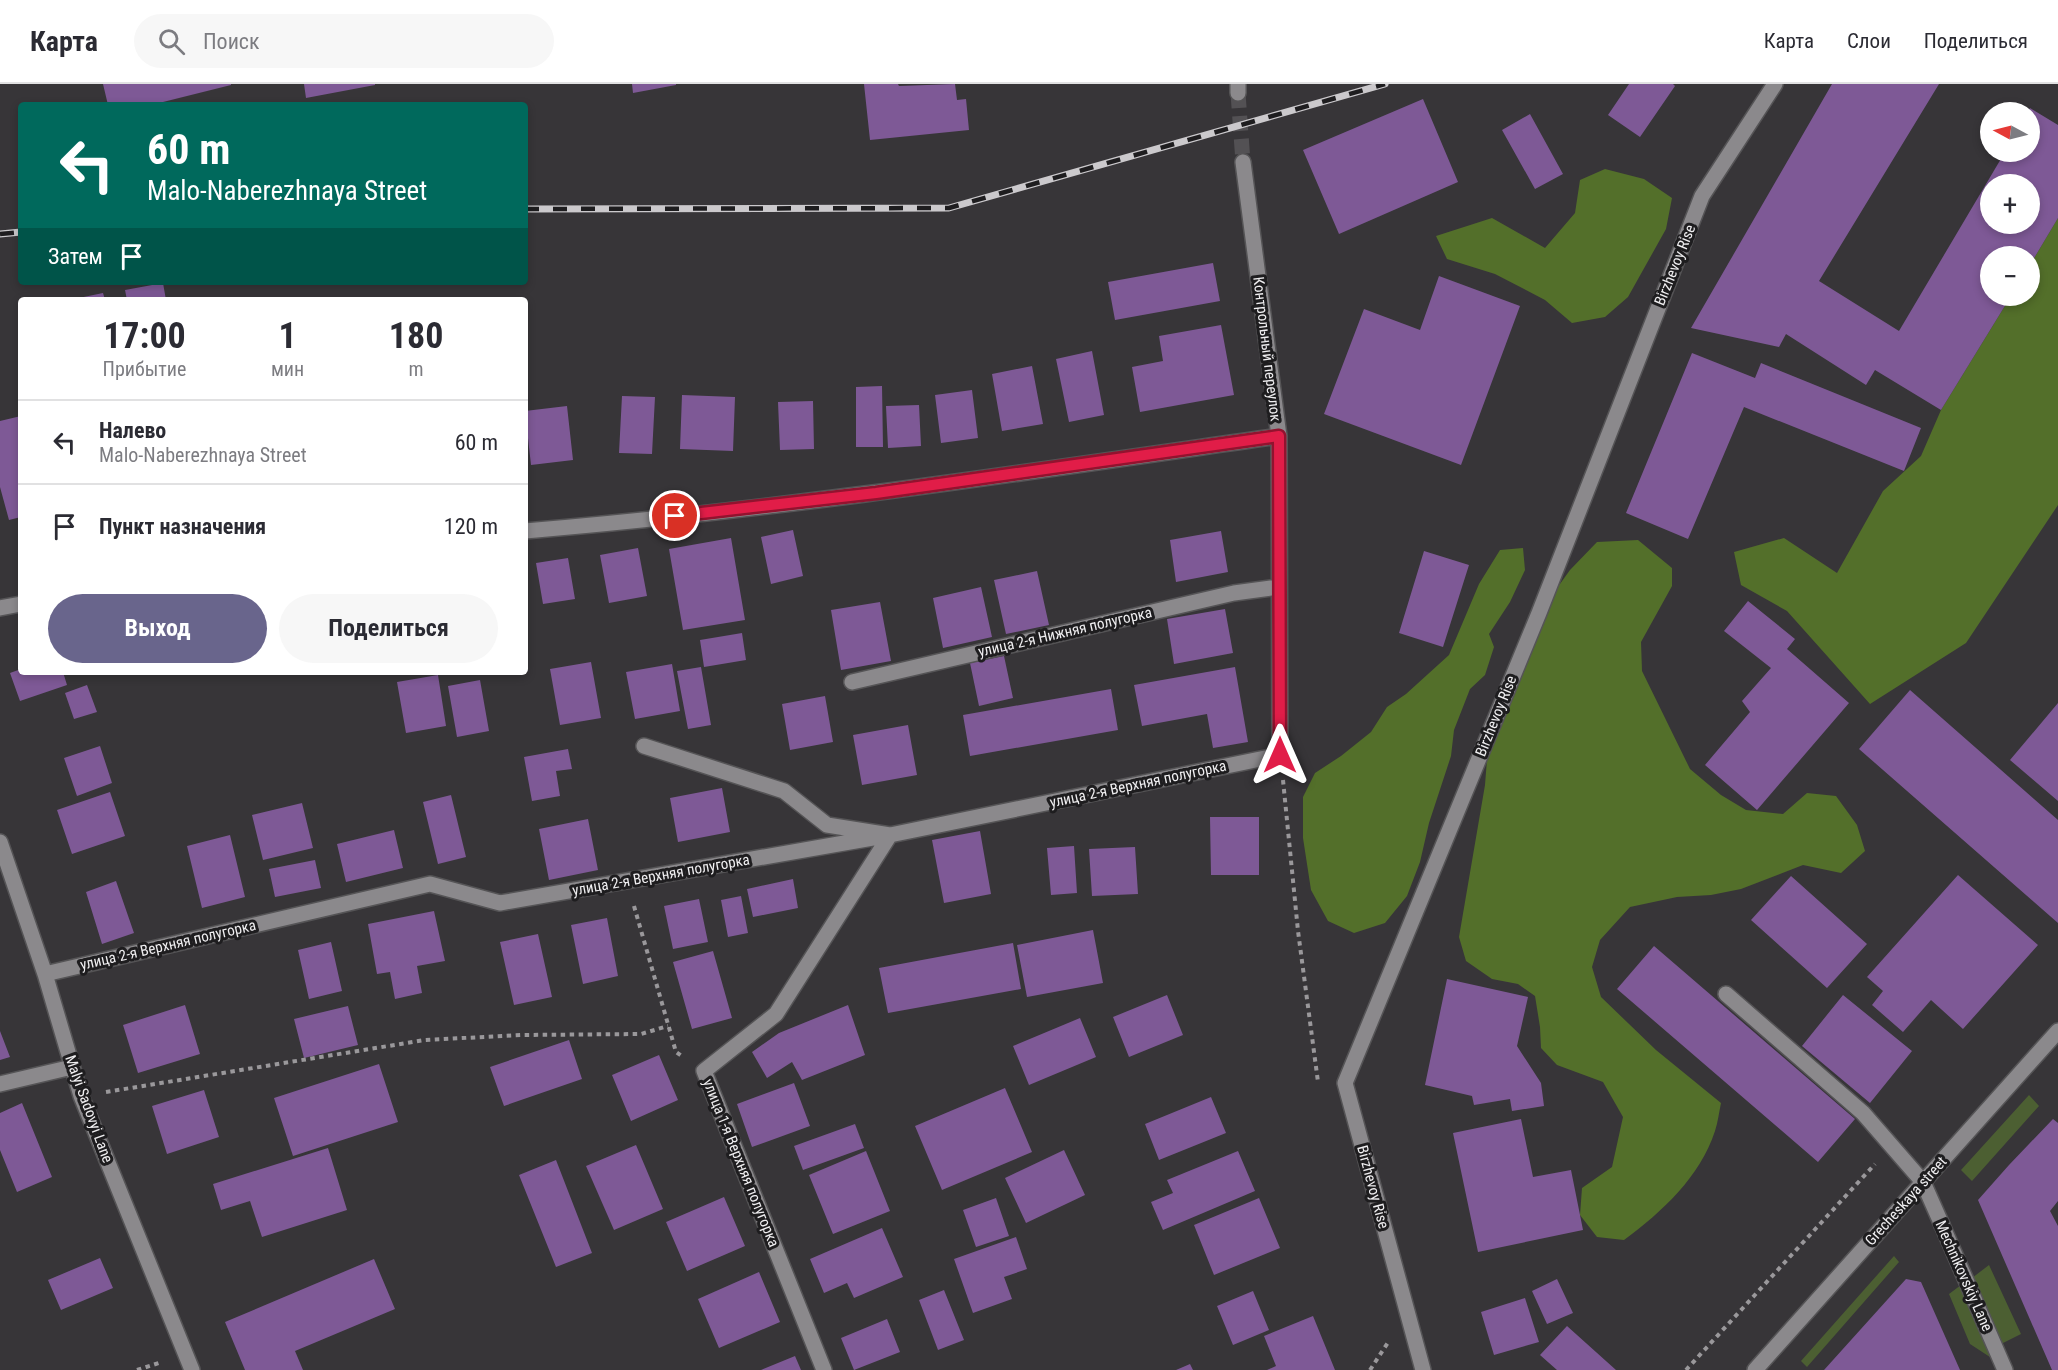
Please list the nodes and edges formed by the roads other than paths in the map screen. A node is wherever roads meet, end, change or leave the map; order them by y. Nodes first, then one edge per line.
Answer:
1 (1775, 84) edge
2 (1243, 162) tunnel mouth
3 (1279, 436) junction
4 (528, 531) edge
5 (1279, 586) junction
6 (18, 605) edge
7 (0, 608) edge
8 (852, 682) dead end
9 (644, 746) dead end
10 (1280, 755) joint
11 (890, 835) junction
12 (0, 842) edge
13 (45, 974) junction
14 (1726, 994) dead end
15 (2058, 1031) edge
16 (72, 1067) junction
17 (0, 1084) edge
18 (1923, 1182) junction
19 (192, 1370) edge
20 (824, 1370) edge
21 (1423, 1370) edge
22 (1755, 1370) edge
23 (2005, 1370) edge

1 - 21 street, Birzhevoy Rise
2 - 3 street, Контрольный переулок
3 - 4 street
3 - 5 street, Контрольный переулок
5 - 8 street, улица 2-я Нижняя полугорка
5 - 10 street, Контрольный переулок
6 - 7 street
9 - 11 street
10 - 11 street, улица 2-я Верхняя полугорка
11 - 13 street, улица 2-я Верхняя полугорка
11 - 20 street, улица 1-я Верхняя полугорка
12 - 13 street, Malyi Sadovyi Lane
13 - 16 street, Malyi Sadovyi Lane
14 - 18 street, Mechnikovskiy Lane
15 - 18 street, Grecheskaya street
16 - 17 street
16 - 19 street, Malyi Sadovyi Lane
18 - 22 street, Grecheskaya street
18 - 23 street, Mechnikovskiy Lane

